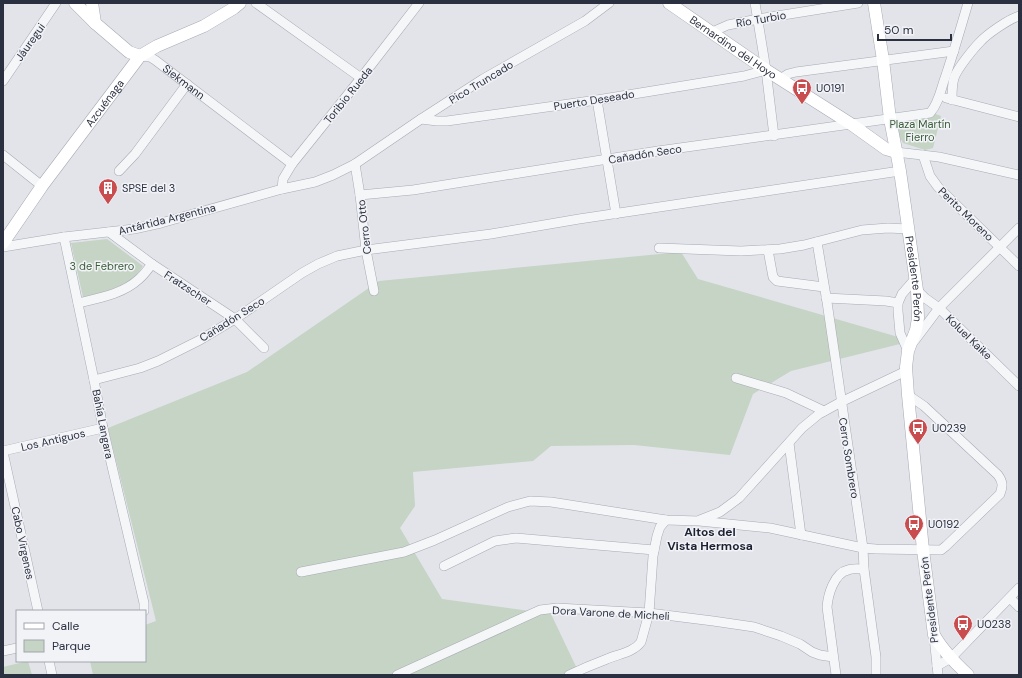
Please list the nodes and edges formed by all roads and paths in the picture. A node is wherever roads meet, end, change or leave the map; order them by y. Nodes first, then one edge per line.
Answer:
1 (56, 3) edge
2 (75, 3) edge
3 (92, 3) edge
4 (240, 3) edge
5 (256, 3) edge
6 (419, 3) edge
7 (610, 3) edge
8 (669, 3) edge
9 (755, 3) edge
10 (858, 3) edge
11 (874, 3) edge
12 (968, 3) edge
13 (1019, 16) edge
14 (758, 19) junction
15 (95, 23) junction
16 (712, 32) junction
17 (954, 52) junction
18 (140, 56) junction
19 (883, 60) junction
20 (766, 70) junction
21 (361, 78) junction
22 (780, 79) junction
23 (3, 80) edge
24 (187, 84) junction
25 (939, 96) junction
26 (598, 100) junction
27 (952, 100) junction
28 (1019, 117) edge
29 (421, 119) junction
30 (890, 119) junction
31 (851, 124) junction
32 (774, 136) junction
33 (896, 152) junction
34 (3, 155) edge
35 (923, 156) junction
36 (608, 160) junction
37 (292, 164) junction
38 (355, 164) junction
39 (118, 171) dead end
40 (900, 171) junction
41 (1019, 175) edge
42 (42, 186) junction
43 (282, 190) junction
44 (360, 195) junction
45 (616, 214) junction
46 (1019, 228) edge
47 (908, 229) junction
48 (109, 232) junction
49 (64, 237) junction
50 (817, 242) junction
51 (3, 243) edge
52 (3, 247) edge
53 (1000, 247) junction
54 (659, 248) dead end
55 (366, 250) junction
56 (768, 250) junction
57 (152, 264) junction
58 (1019, 266) edge
59 (916, 284) junction
60 (824, 287) junction
61 (374, 291) dead end
62 (826, 298) junction
63 (78, 302) junction
64 (898, 303) junction
65 (939, 308) junction
66 (235, 319) junction
67 (264, 348) dead end
68 (908, 351) junction
69 (906, 371) junction
70 (736, 378) dead end
71 (94, 380) junction
72 (1019, 386) edge
73 (908, 395) junction
74 (841, 402) junction
75 (824, 411) junction
76 (103, 428) junction
77 (789, 443) junction
78 (3, 452) edge
79 (666, 520) junction
80 (699, 521) junction
81 (801, 535) junction
82 (863, 548) junction
83 (654, 550) junction
84 (923, 550) junction
85 (444, 566) dead end
86 (864, 569) junction
87 (301, 572) dead end
88 (1019, 588) edge
89 (1010, 598) junction
90 (1019, 607) edge
91 (38, 610) edge
92 (144, 610) edge
93 (649, 613) junction
94 (934, 635) junction
95 (16, 648) edge
96 (3, 651) edge
97 (833, 657) junction
98 (951, 658) junction
99 (49, 662) edge
100 (937, 671) edge
101 (52, 675) edge
102 (397, 675) edge
103 (569, 675) edge
104 (836, 675) edge
105 (876, 675) edge
106 (968, 675) edge

1 - 23 street, Jáuregui
2 - 15 street, Siekmann
3 - 15 street
4 - 18 street, Azcuénaga
5 - 21 street
6 - 21 street, Toribio Rueda
7 - 29 street, Pico Truncado
8 - 16 street, Bernardino del Hoyo
9 - 14 street
10 - 14 street, Río Turbio
11 - 19 street, Presidente Perón
12 - 17 street
13 - 27 street
14 - 16 street, Río Turbio
14 - 20 street
15 - 18 street, Siekmann
16 - 20 street, Bernardino del Hoyo
17 - 19 street
17 - 25 street
18 - 24 street, Siekmann
18 - 42 street, Azcuénaga
19 - 22 street
19 - 30 street, Presidente Perón
20 - 22 street, Bernardino del Hoyo
20 - 26 street, Puerto Deseado
20 - 32 street
21 - 37 street, Toribio Rueda
22 - 31 street, Bernardino del Hoyo
24 - 37 street, Siekmann
24 - 39 street
25 - 27 street
25 - 30 street, Cañadón Seco
26 - 29 street, Puerto Deseado
26 - 36 street
27 - 28 street
29 - 38 street, Pico Truncado
30 - 31 street, Cañadón Seco
30 - 33 street, Presidente Perón
31 - 32 street, Cañadón Seco
31 - 33 street, Bernardino del Hoyo
32 - 36 street, Cañadón Seco
33 - 35 street, Bernardino del Hoyo
33 - 40 street, Presidente Perón
34 - 42 street
35 - 41 street, Bernardino del Hoyo
35 - 53 street, Perito Moreno
36 - 44 street, Cañadón Seco
36 - 45 street
37 - 43 street, Toribio Rueda
38 - 43 street, Antártida Argentina
38 - 44 street, Cerro Otto
40 - 45 street, Cañadón Seco
40 - 47 street, Presidente Perón
42 - 51 street, Azcuénaga
43 - 48 street, Antártida Argentina
44 - 55 street, Cerro Otto
45 - 55 street, Cañadón Seco
46 - 53 street
47 - 50 street
47 - 59 street, Presidente Perón
48 - 49 street, Antártida Argentina
48 - 57 street, Fratzscher
49 - 52 street, Antártida Argentina
49 - 63 street, Bahía Langara
50 - 56 street
50 - 60 street, Cerro Sombrero
53 - 58 street, Perito Moreno
53 - 65 street
54 - 56 street
55 - 61 street, Cerro Otto
55 - 66 street, Cañadón Seco
56 - 60 street
57 - 63 street
57 - 66 street, Fratzscher
59 - 64 street
59 - 65 street, Koluel Kaike
59 - 68 street, Presidente Perón
60 - 62 street, Cerro Sombrero
62 - 64 street
62 - 74 street, Cerro Sombrero
63 - 71 street, Bahía Langara
64 - 68 street
65 - 68 street
65 - 72 street, Koluel Kaike
66 - 67 street, Fratzscher
66 - 71 street, Cañadón Seco
68 - 69 street, Presidente Perón
69 - 73 street, Presidente Perón
69 - 74 street
70 - 75 street
71 - 76 street, Bahía Langara
73 - 84 street, Presidente Perón
73 - 84 street
74 - 75 street
74 - 82 street, Cerro Sombrero
75 - 77 street
76 - 78 street, Los Antiguos
76 - 92 street, Bahía Langara
77 - 80 street
77 - 81 street
78 - 91 street, Cabo Virgenes
79 - 80 street
79 - 83 street
79 - 87 street
80 - 81 street
81 - 82 street
82 - 84 street
82 - 86 street, Cerro Sombrero
83 - 85 street
83 - 93 street
84 - 94 street, Presidente Perón
86 - 97 street
86 - 105 street, Cerro Sombrero
88 - 89 street
89 - 90 street
89 - 98 street
93 - 97 street, Dora Varone de Micheli
93 - 102 street, Dora Varone de Micheli
93 - 103 street
94 - 98 street
94 - 100 street, Presidente Perón
95 - 96 street
97 - 104 street
98 - 100 street
98 - 106 street
99 - 101 street

